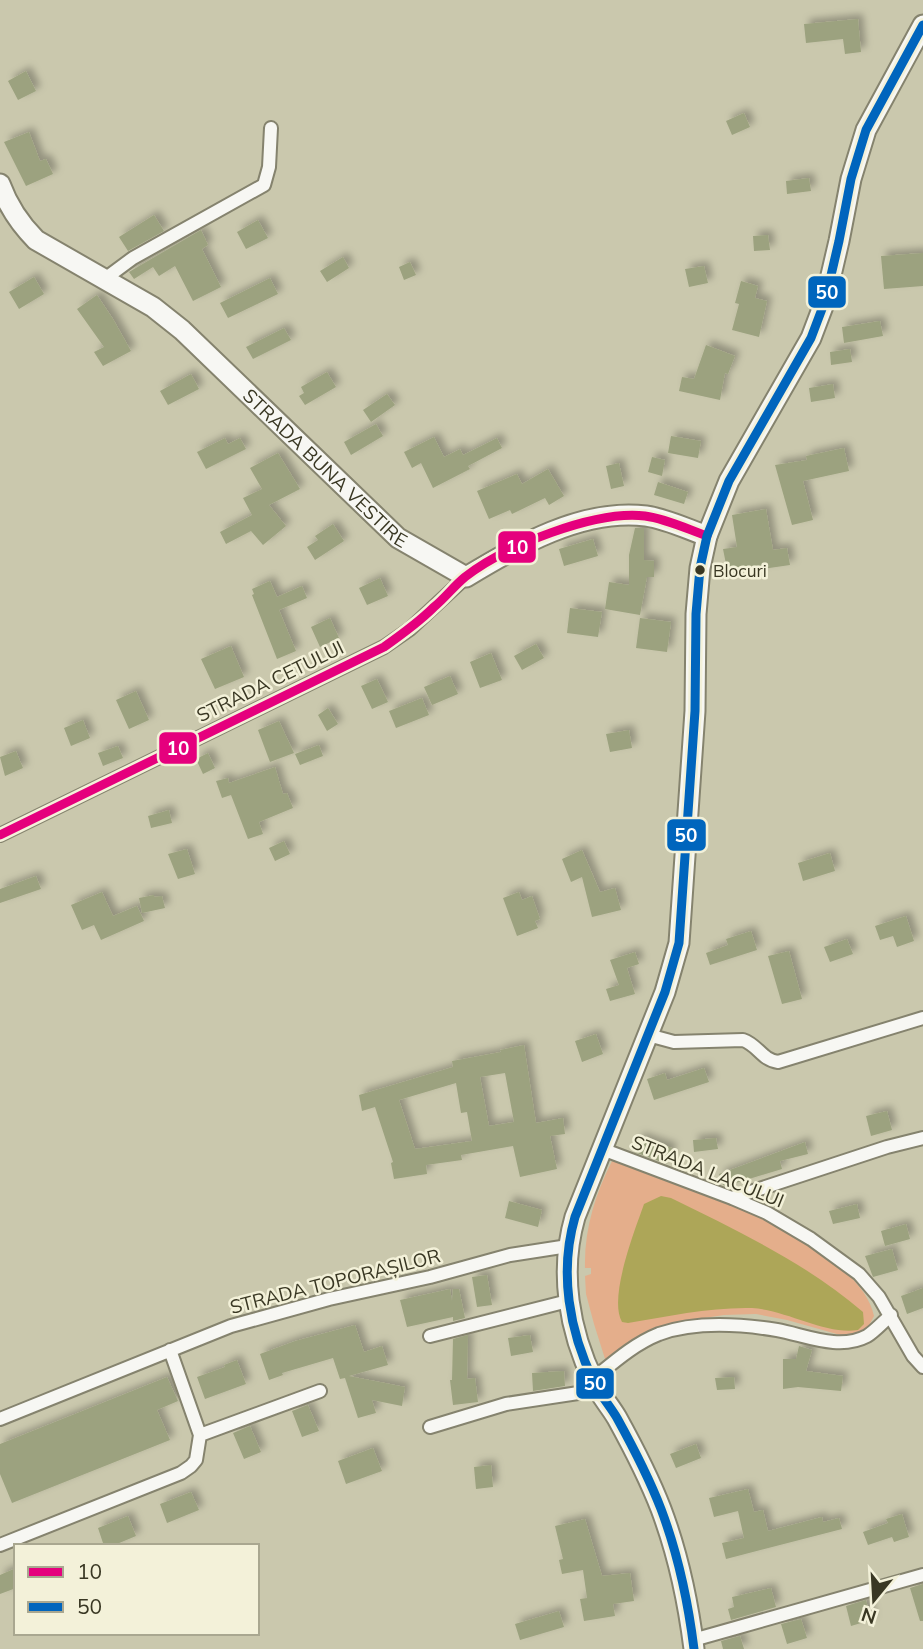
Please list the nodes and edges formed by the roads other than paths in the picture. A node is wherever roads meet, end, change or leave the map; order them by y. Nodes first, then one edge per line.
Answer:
1 (923, 25) edge
2 (271, 128) dead end
3 (0, 184) edge
4 (106, 278) junction
5 (707, 536) junction
6 (466, 577) junction
7 (0, 835) edge
8 (923, 1018) edge
9 (648, 1035) junction
10 (923, 1138) edge
11 (602, 1149) junction
12 (732, 1198) junction
13 (568, 1245) junction
14 (568, 1301) junction
15 (891, 1315) junction
16 (430, 1336) dead end
17 (170, 1350) junction
18 (922, 1371) edge
19 (595, 1385) junction
20 (320, 1391) dead end
21 (0, 1419) edge
22 (430, 1427) dead end
23 (200, 1435) junction
24 (0, 1545) edge
25 (923, 1575) edge
26 (693, 1644) edge

1 - 5 main road
2 - 4 street
3 - 4 main road, STRADA BUNA VESTIRE
4 - 6 main road, STRADA BUNA VESTIRE
5 - 6 main road
5 - 9 main road
6 - 7 street, STRADA CETULUI
8 - 9 street
9 - 11 main road
10 - 12 street
11 - 12 street, STRADA LACULUI
11 - 13 main road
12 - 15 street, STRADA LACULUI
13 - 14 main road
13 - 17 street, STRADA TOPORAȘILOR
14 - 16 street
14 - 19 main road
15 - 18 street, STRADA LACULUI
15 - 19 street
17 - 21 street, STRADA TOPORAȘILOR
17 - 23 street
19 - 22 street
19 - 26 main road
20 - 23 street
23 - 24 street
25 - 26 street

